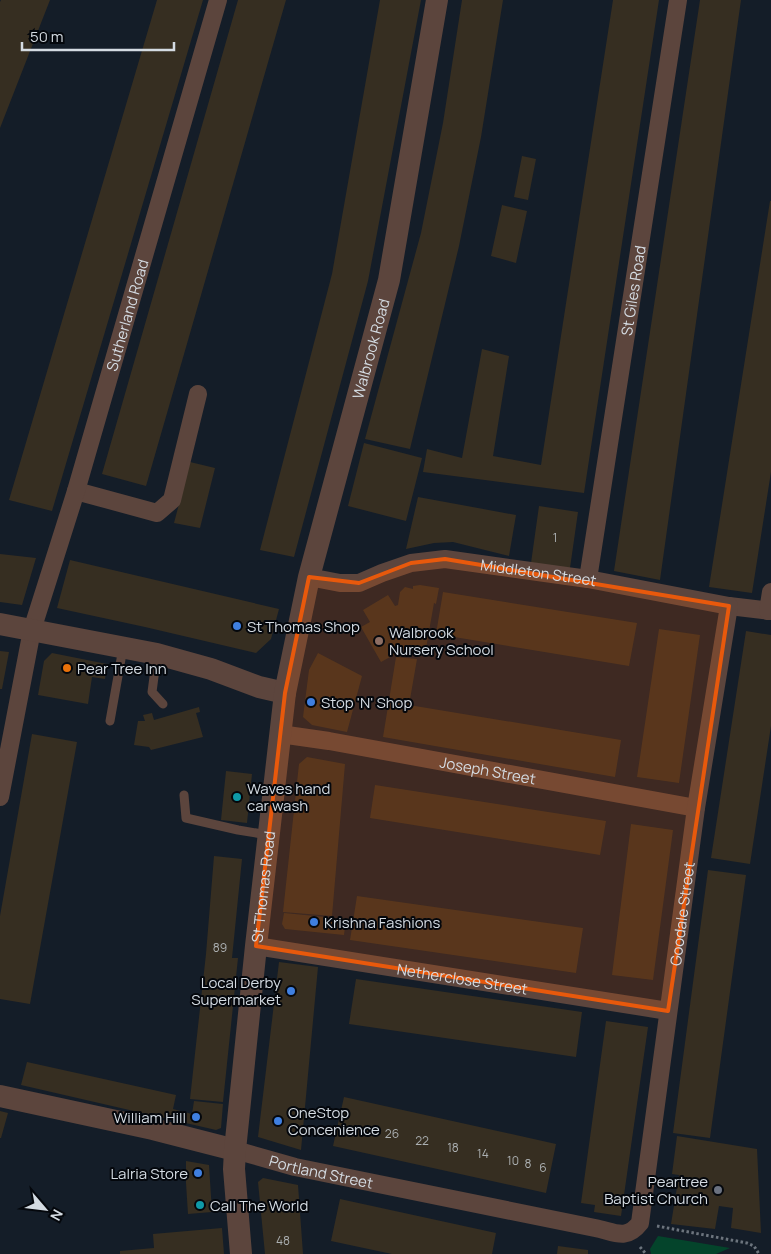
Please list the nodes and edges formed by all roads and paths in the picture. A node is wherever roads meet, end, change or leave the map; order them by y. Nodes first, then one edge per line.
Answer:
1 (218, 0) edge
2 (437, 0) edge
3 (678, 0) edge
4 (198, 394) dead end
5 (76, 490) junction
6 (309, 577) junction
7 (588, 580) junction
8 (771, 592) edge
9 (729, 606) junction
10 (769, 611) edge
11 (0, 624) edge
12 (32, 630) junction
13 (123, 647) junction
14 (156, 654) junction
15 (285, 693) junction
16 (163, 704) dead end
17 (110, 721) dead end
18 (280, 734) junction
19 (184, 795) dead end
20 (0, 797) edge
21 (696, 808) junction
22 (268, 835) junction
23 (256, 946) junction
24 (668, 1011) junction
25 (0, 1096) edge
26 (235, 1150) junction
27 (640, 1223) junction
28 (241, 1254) edge
29 (760, 1254) edge

1 - 5 street, Sutherland Road
2 - 6 street, Walbrook Road
3 - 7 street, St Giles Road
4 - 5 street
5 - 12 street, Sutherland Road
6 - 7 street, Middleton Street
6 - 15 street, Walbrook Road
7 - 9 street, Middleton Street
8 - 10 street
9 - 10 street, Middleton Street
9 - 21 street, Goodale Street
11 - 12 street
12 - 13 street
12 - 20 street, Sutherland Road
13 - 14 street
13 - 17 lane
14 - 15 street
14 - 16 lane
15 - 18 street, St Thomas Road
18 - 21 street, Joseph Street
18 - 22 street, St Thomas Road
19 - 22 lane
21 - 24 street, Goodale Street
22 - 23 street, St Thomas Road
23 - 24 street, Netherclose Street
23 - 26 street, St Thomas Road
24 - 27 street, Goodale Street
25 - 26 street, Portland Street
26 - 27 street, Portland Street
26 - 28 street, St Thomas Road
27 - 29 path

